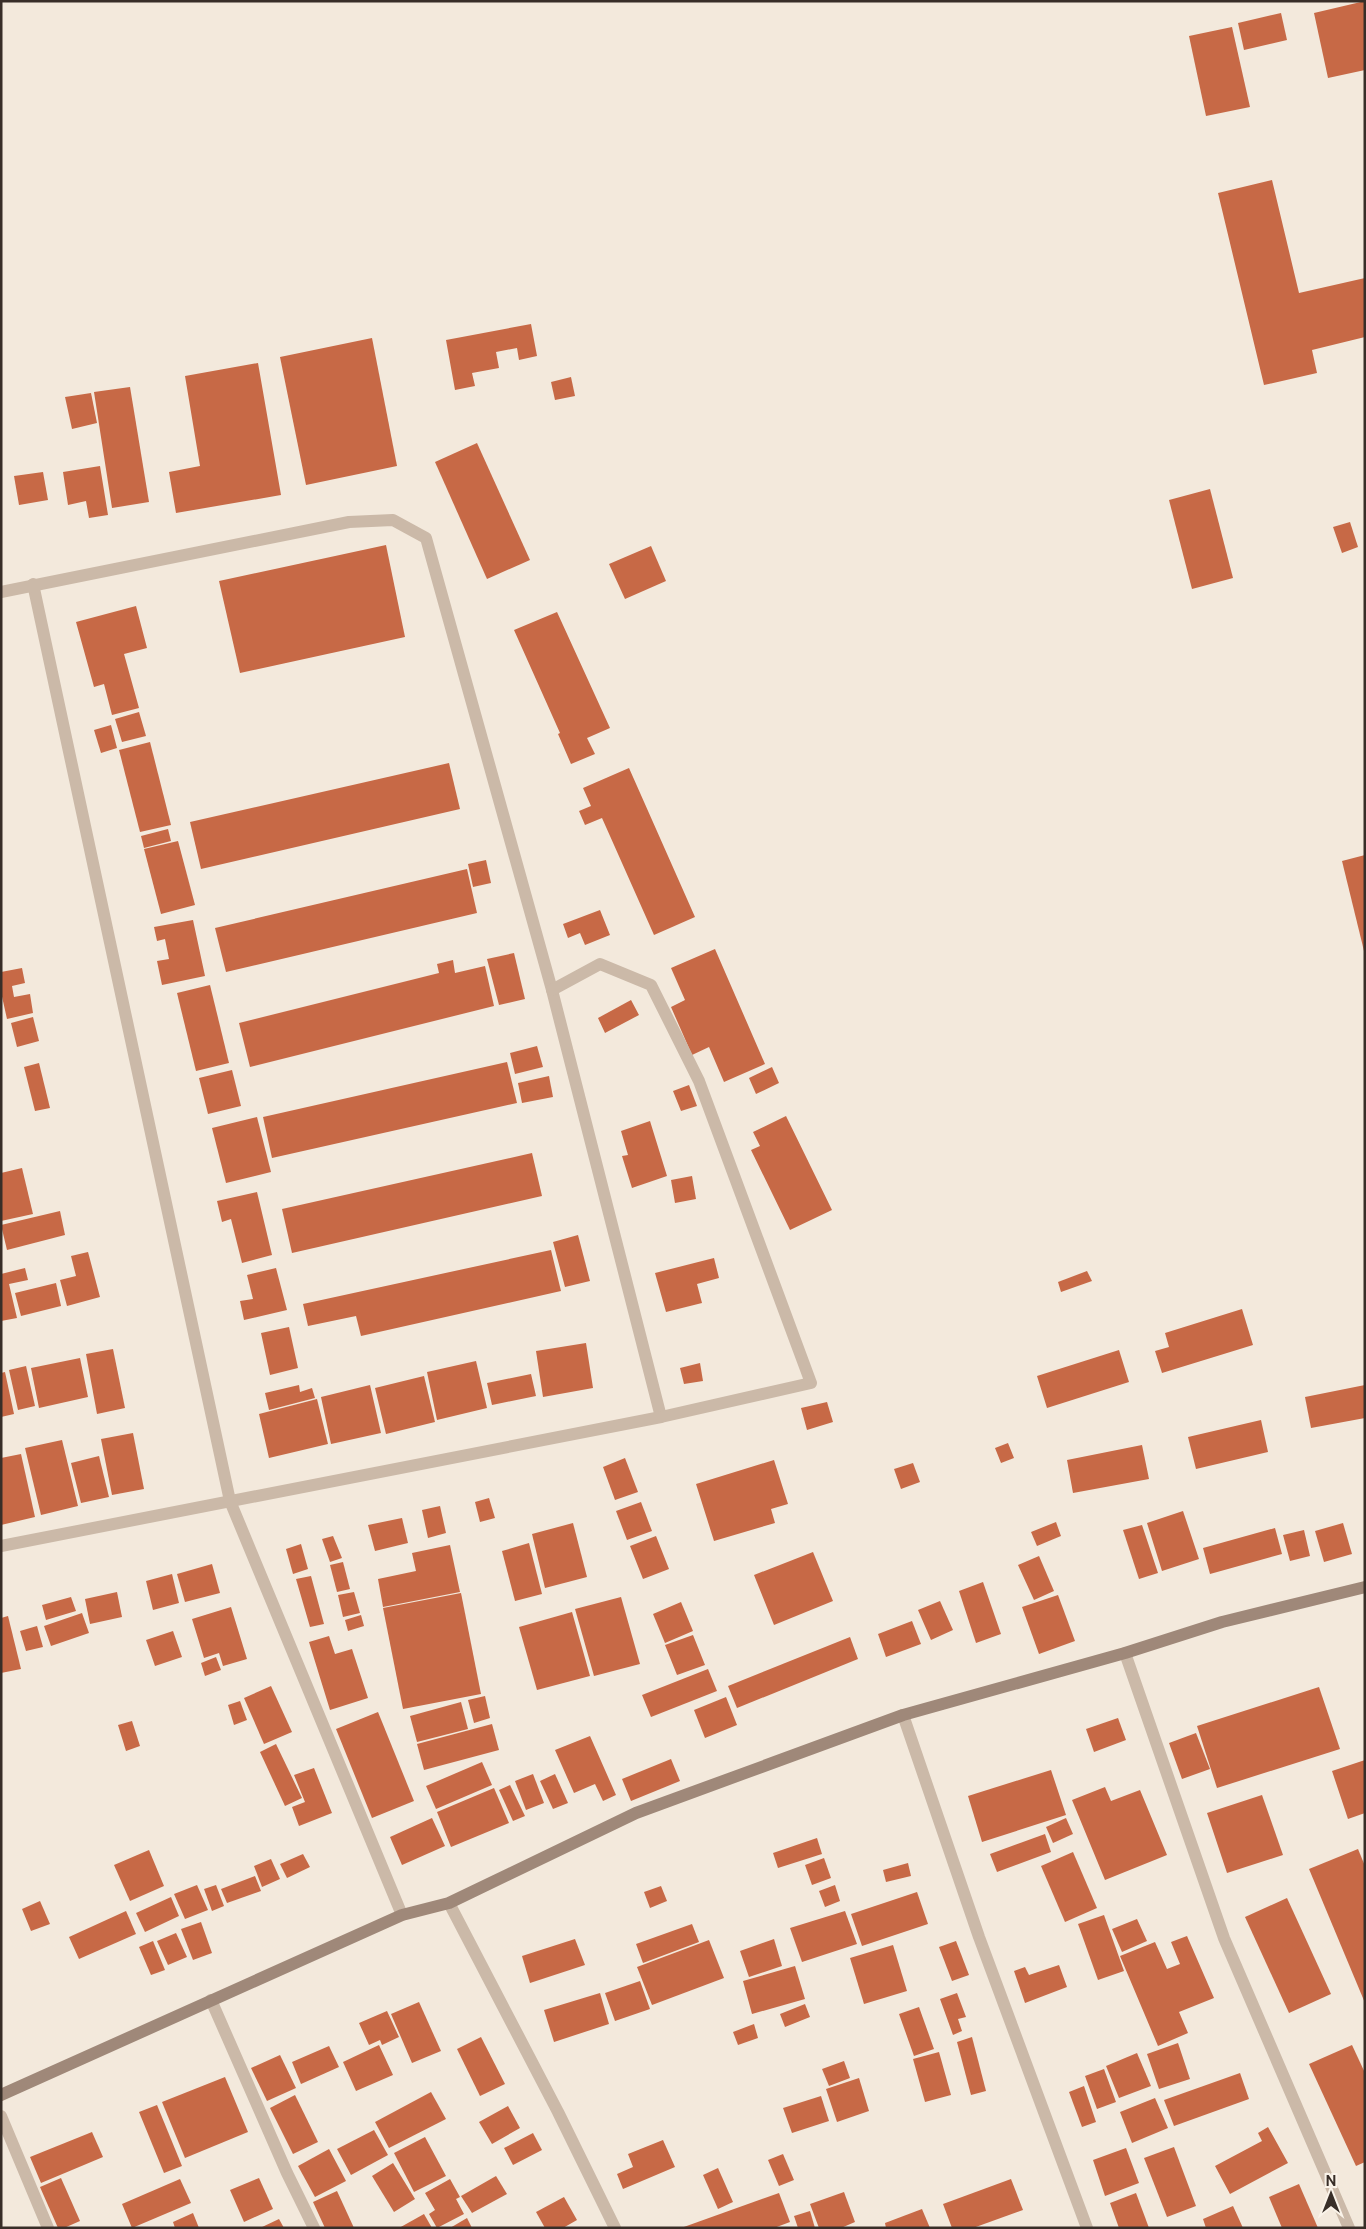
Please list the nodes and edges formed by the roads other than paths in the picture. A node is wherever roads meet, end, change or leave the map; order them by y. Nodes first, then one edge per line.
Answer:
1 (33, 584) junction
2 (1, 592) edge
3 (552, 990) junction
4 (661, 1417) junction
5 (230, 1501) junction
6 (1, 1546) edge
7 (1365, 1587) edge
8 (1125, 1653) junction
9 (903, 1715) junction
10 (449, 1904) junction
11 (402, 1915) junction
12 (211, 2000) junction
13 (1, 2095) edge
14 (1, 2116) edge
15 (48, 2228) edge
16 (314, 2228) edge
17 (615, 2228) edge
18 (1087, 2228) edge
19 (1349, 2228) edge

1 - 2 street
1 - 3 street
1 - 5 street
3 - 4 street
3 - 4 street
4 - 5 street
5 - 6 street
5 - 11 street
7 - 8 street
8 - 9 street
8 - 19 street
9 - 10 street
9 - 18 street
10 - 11 street
10 - 17 street
11 - 12 street
12 - 13 street
12 - 16 street
14 - 15 street

